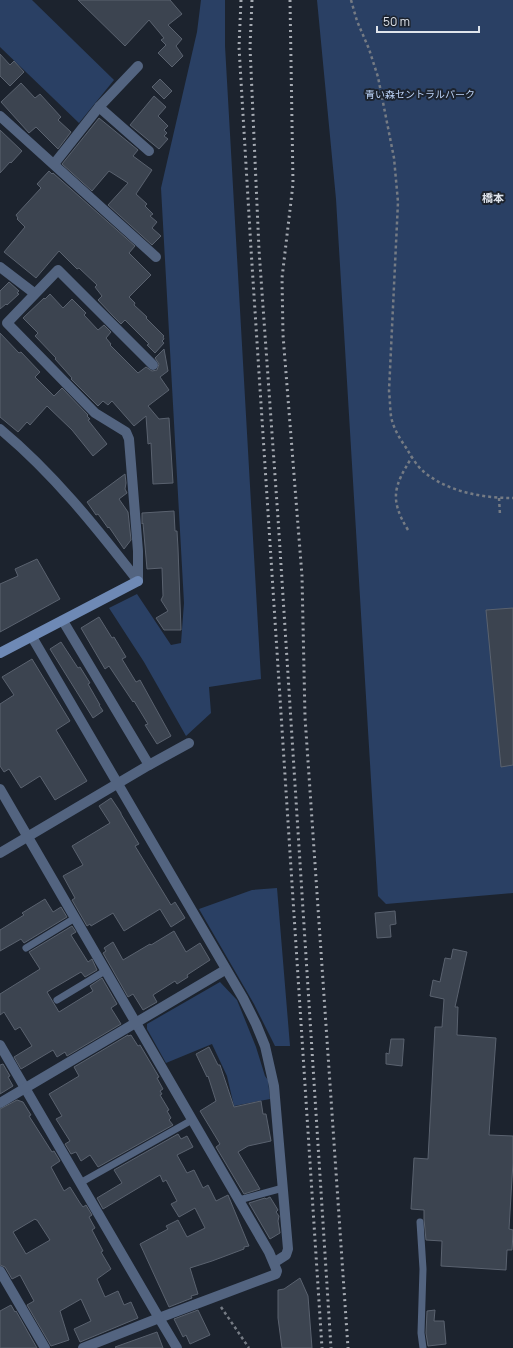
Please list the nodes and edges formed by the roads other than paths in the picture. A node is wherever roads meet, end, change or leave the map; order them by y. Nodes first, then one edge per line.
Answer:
1 (138, 66) dead end
2 (99, 107) junction
3 (0, 116) edge
4 (149, 151) dead end
5 (54, 164) junction
6 (156, 257) dead end
7 (0, 267) edge
8 (34, 293) junction
9 (153, 365) dead end
10 (0, 429) edge
11 (138, 582) junction
12 (63, 621) junction
13 (32, 637) junction
14 (0, 653) edge
15 (189, 743) dead end
16 (150, 765) junction
17 (117, 784) junction
18 (0, 789) edge
19 (28, 837) junction
20 (0, 853) edge
21 (75, 918) junction
22 (26, 948) dead end
23 (225, 970) junction
24 (106, 971) junction
25 (57, 1000) dead end
26 (136, 1023) junction
27 (0, 1045) edge
28 (25, 1088) junction
29 (0, 1103) edge
30 (192, 1120) junction
31 (80, 1183) junction
32 (283, 1188) junction
33 (239, 1200) junction
34 (420, 1222) dead end
35 (274, 1262) junction
36 (0, 1271) edge
37 (159, 1318) junction
38 (45, 1348) edge
39 (83, 1348) edge
40 (177, 1348) edge
41 (423, 1348) edge

1 - 2 street
2 - 4 street
2 - 5 street
3 - 5 street
5 - 6 street
7 - 8 street
8 - 9 street
8 - 11 street
10 - 11 street
11 - 12 street
12 - 13 street
12 - 16 street
13 - 14 street
13 - 17 street
15 - 16 street
16 - 17 street
17 - 19 street
17 - 23 street
18 - 19 street
19 - 20 street
19 - 21 street
21 - 22 lane
21 - 24 street
23 - 26 street
23 - 32 street
24 - 25 lane
24 - 26 street
26 - 28 street
26 - 30 street
27 - 28 street
28 - 29 street
28 - 31 street
30 - 31 lane
30 - 33 street
31 - 37 street
32 - 33 lane
32 - 35 street
33 - 35 street
34 - 41 lane
35 - 37 street
36 - 38 street
37 - 39 street
37 - 40 street

